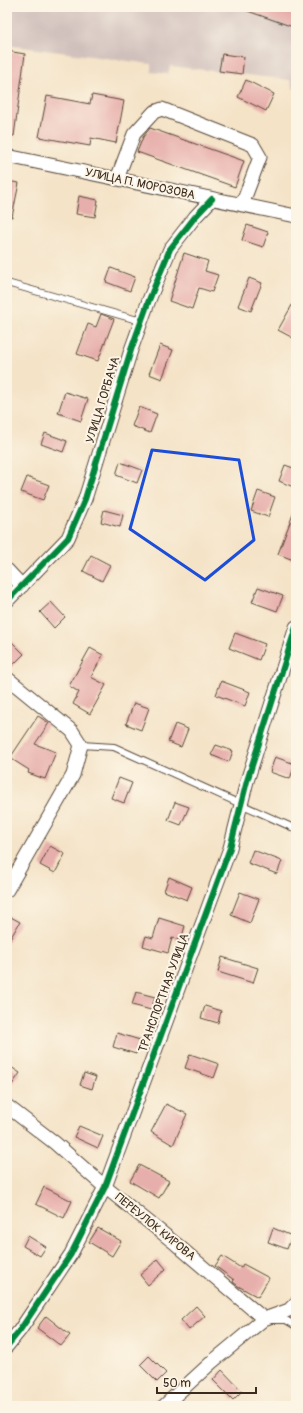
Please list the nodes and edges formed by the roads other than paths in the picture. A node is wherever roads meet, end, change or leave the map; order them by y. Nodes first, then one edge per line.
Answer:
1 (7, 156) edge
2 (117, 179) junction
3 (212, 199) junction
4 (242, 205) junction
5 (296, 216) edge
6 (7, 283) edge
7 (141, 321) junction
8 (7, 570) edge
9 (22, 586) junction
10 (7, 600) edge
11 (296, 627) edge
12 (7, 678) edge
13 (81, 744) junction
14 (241, 804) junction
15 (296, 829) edge
16 (7, 890) edge
17 (7, 1106) edge
18 (105, 1186) junction
19 (296, 1303) edge
20 (264, 1319) junction
21 (296, 1326) edge
22 (7, 1346) edge
23 (164, 1406) edge

1 - 2 street, УЛИЦА П. МОРОЗОВА
2 - 3 street, УЛИЦА П. МОРОЗОВА
2 - 4 street
3 - 4 street, УЛИЦА П. МОРОЗОВА
3 - 7 street, УЛИЦА ГОРБАЧА
4 - 5 street, УЛИЦА П. МОРОЗОВА
6 - 7 lane
7 - 9 street, УЛИЦА ГОРБАЧА
8 - 9 street
9 - 10 street, УЛИЦА ГОРБАЧА
11 - 14 street, ТРАНСПОРТНАЯ УЛИЦА
12 - 13 street
13 - 14 lane
13 - 16 street
14 - 15 lane
14 - 18 street, ТРАНСПОРТНАЯ УЛИЦА
17 - 18 street, ПЕРЕУЛОК КИРОВА
18 - 20 street, ПЕРЕУЛОК КИРОВА
18 - 22 street, ТРАНСПОРТНАЯ УЛИЦА
19 - 20 street
20 - 21 lane
20 - 23 street

